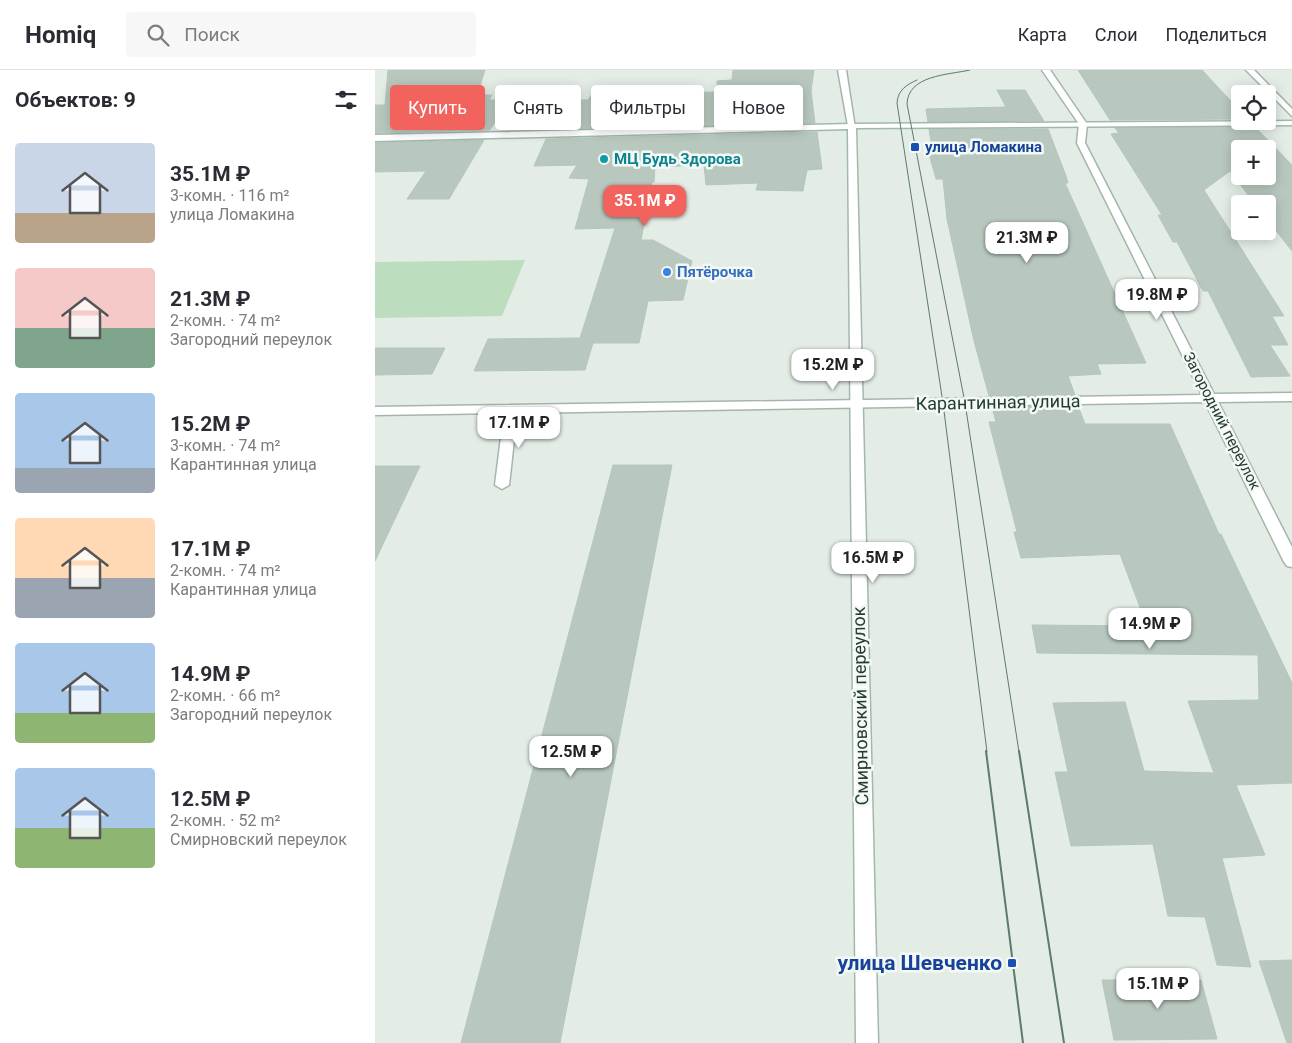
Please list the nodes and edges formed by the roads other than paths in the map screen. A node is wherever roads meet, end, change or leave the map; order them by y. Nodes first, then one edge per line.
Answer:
1 (842, 70) edge
2 (1047, 70) edge
3 (1249, 70) edge
4 (1292, 114) edge
5 (1292, 123) edge
6 (1083, 124) junction
7 (852, 126) junction
8 (375, 138) edge
9 (1292, 397) edge
10 (1211, 398) junction
11 (855, 404) junction
12 (511, 409) junction
13 (375, 410) edge
14 (502, 485) dead end
15 (1292, 562) edge
16 (867, 1043) edge

1 - 7 main road, Смирновский переулок
2 - 6 main road
3 - 4 main road
5 - 6 main road
6 - 7 main road
6 - 10 main road, Загородний переулок
7 - 8 main road
7 - 11 main road, Смирновский переулок
9 - 10 main road, Карантинная улица
10 - 11 main road, Карантинная улица
10 - 15 main road, Загородний переулок
11 - 12 main road, Карантинная улица
11 - 16 main road, Смирновский переулок
12 - 13 main road, Карантинная улица
12 - 14 main road

